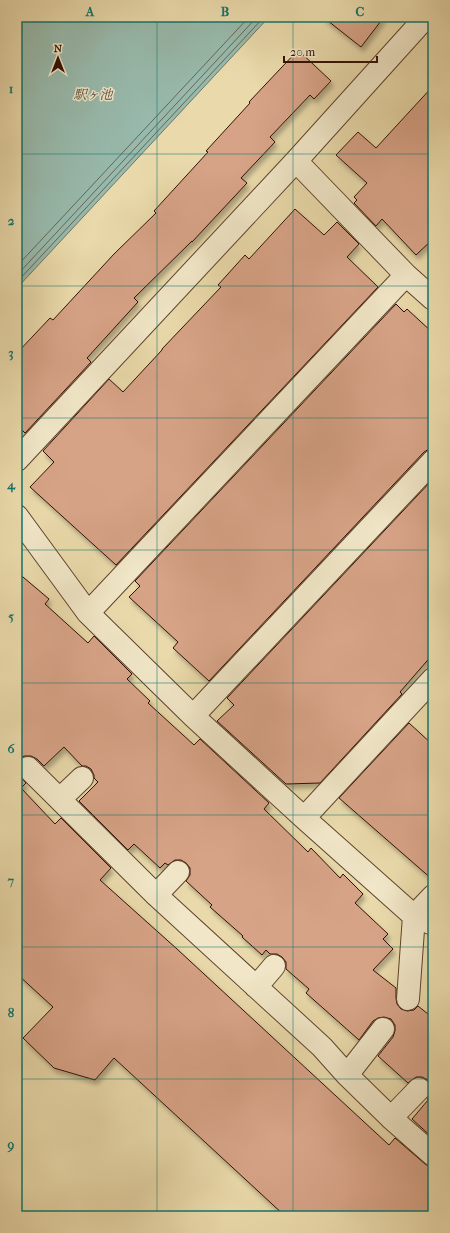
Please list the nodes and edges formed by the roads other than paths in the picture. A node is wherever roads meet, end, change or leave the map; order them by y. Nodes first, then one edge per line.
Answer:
1 (426, 17) edge
2 (296, 161) junction
3 (406, 274) junction
4 (433, 299) edge
5 (17, 460) edge
6 (433, 461) edge
7 (17, 516) edge
8 (88, 613) junction
9 (433, 679) edge
10 (193, 716) junction
11 (28, 768) dead end
12 (82, 778) dead end
13 (60, 799) junction
14 (304, 818) junction
15 (178, 872) dead end
16 (156, 895) junction
17 (433, 896) edge
18 (424, 920) edge
19 (274, 966) dead end
20 (256, 987) junction
21 (408, 999) dead end
22 (383, 1029) dead end
23 (347, 1075) junction
24 (419, 1089) dead end
25 (391, 1118) junction
26 (433, 1155) edge

1 - 2 street
2 - 3 street
2 - 5 street
3 - 4 street
3 - 8 street
6 - 10 street
7 - 8 street
8 - 10 street
9 - 14 street
10 - 14 street
11 - 13 street
12 - 13 street
13 - 16 street
14 - 18 street
15 - 16 street
16 - 20 street
17 - 18 street
18 - 21 street
19 - 20 street
20 - 23 street
22 - 23 street
23 - 25 street
24 - 25 street
25 - 26 street

